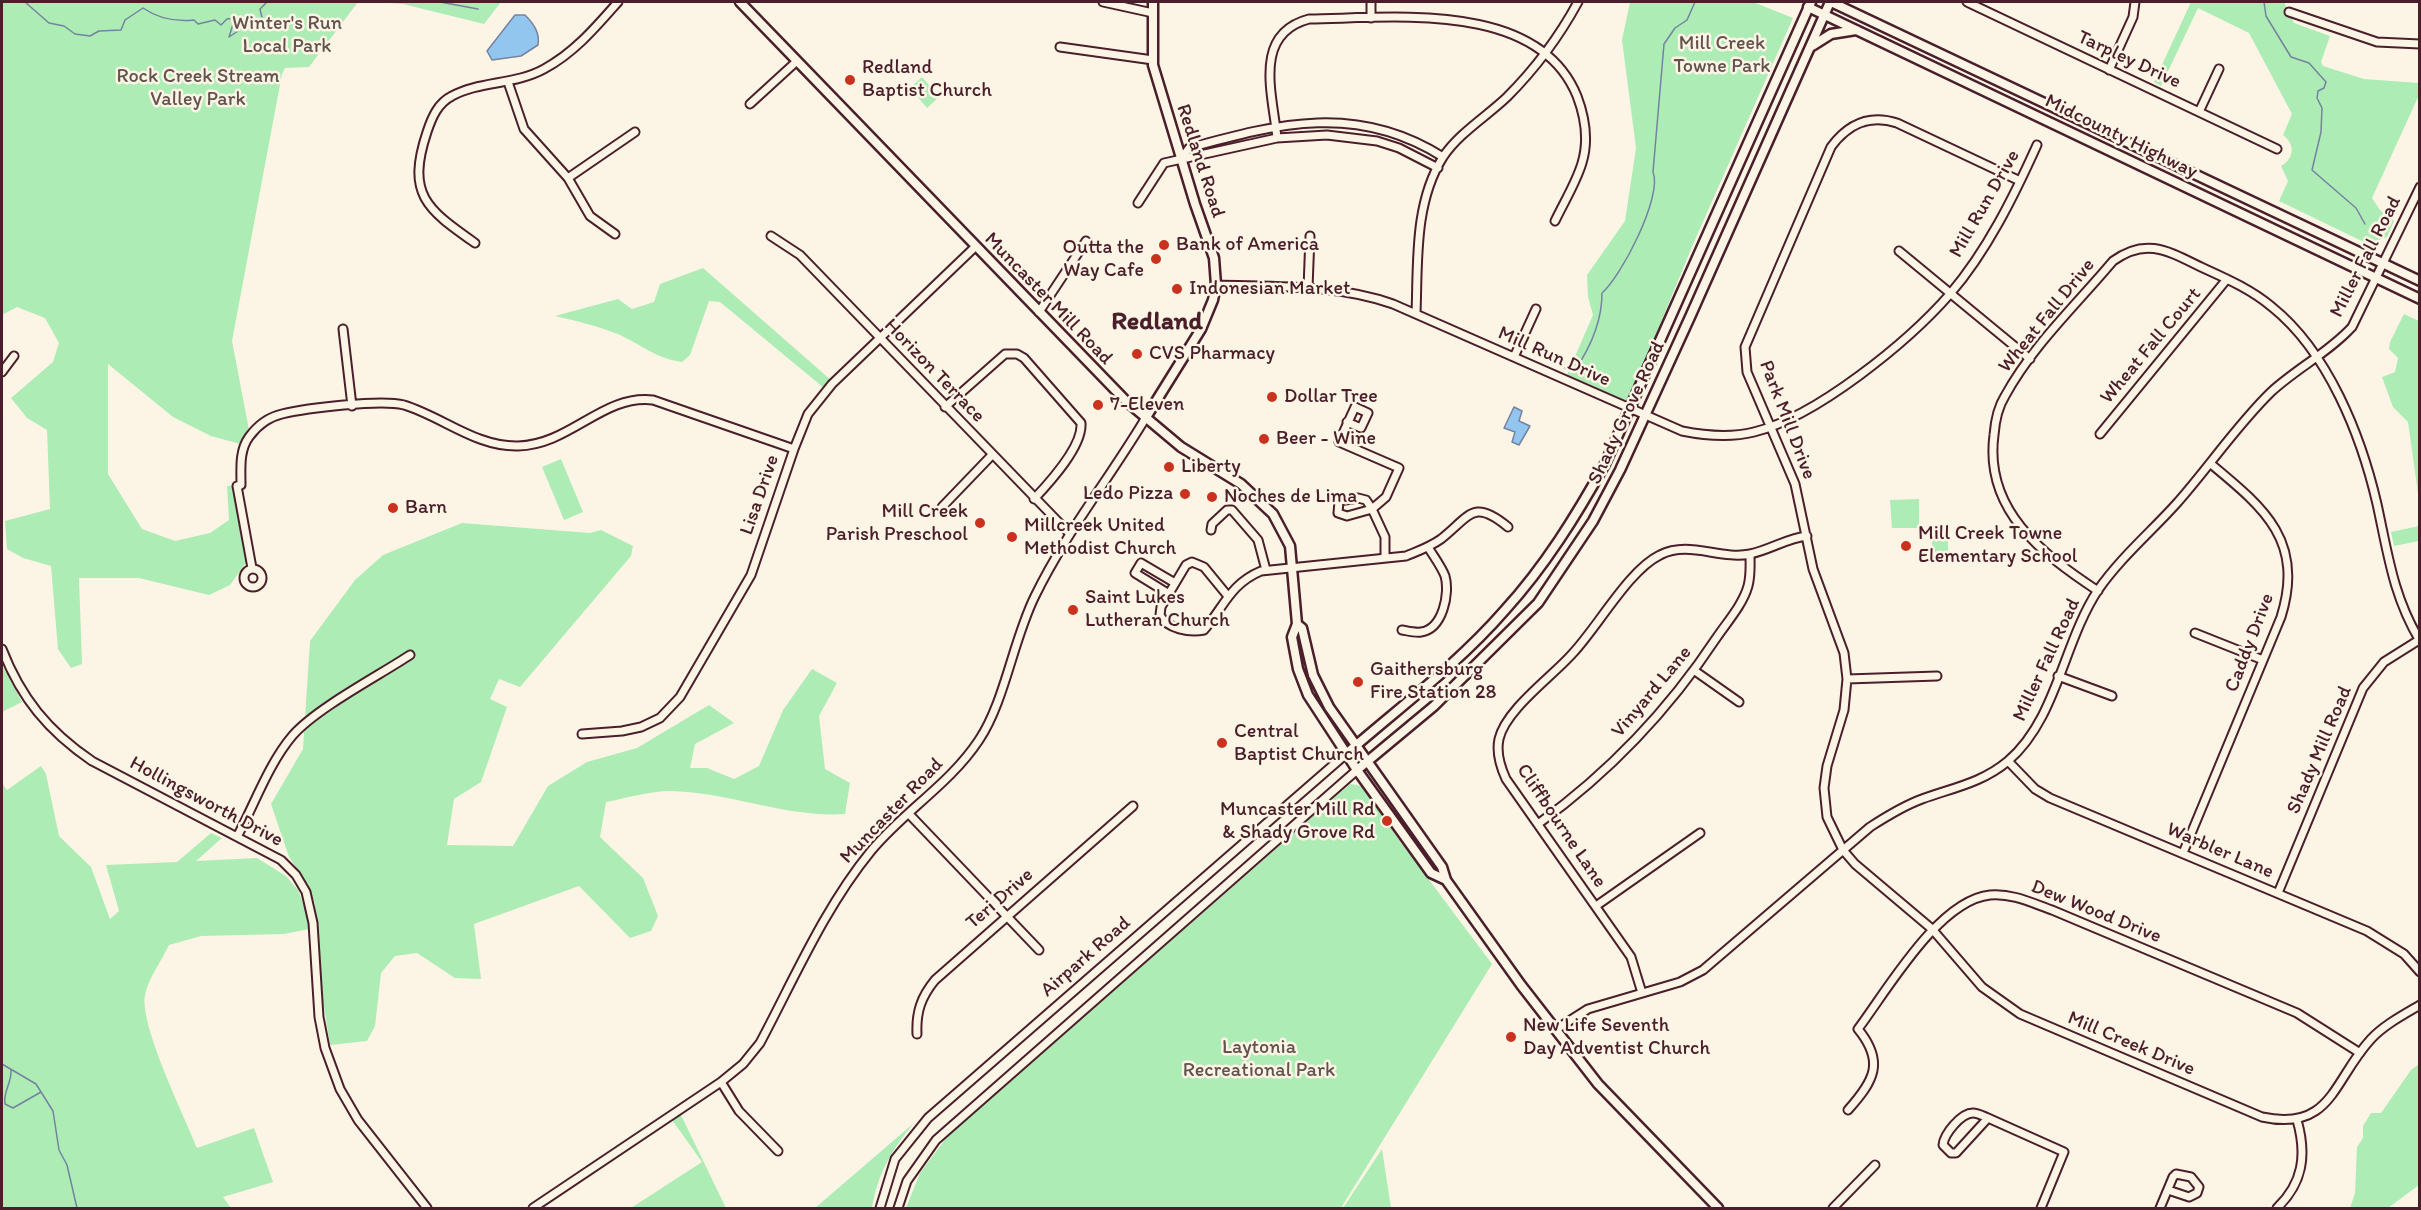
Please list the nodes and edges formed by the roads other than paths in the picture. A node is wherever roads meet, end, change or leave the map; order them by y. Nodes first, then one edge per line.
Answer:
1 (618, 2) edge
2 (740, 2) edge
3 (1103, 2) edge
4 (1154, 2) edge
5 (1371, 2) edge
6 (1578, 2) edge
7 (1831, 2) edge
8 (1848, 2) edge
9 (1967, 2) edge
10 (2135, 2) edge
11 (1810, 4) edge
12 (1980, 4) edge
13 (2289, 12) dead end
14 (1153, 13) junction
15 (1825, 14) junction
16 (1863, 17) junction
17 (1371, 18) junction
18 (1858, 30) junction
19 (2420, 44) edge
20 (1060, 47) dead end
21 (1810, 48) junction
22 (1546, 54) junction
23 (1153, 60) junction
24 (797, 61) junction
25 (2219, 69) dead end
26 (2109, 70) junction
27 (508, 82) junction
28 (750, 104) dead end
29 (2199, 112) junction
30 (1276, 125) junction
31 (635, 132) dead end
32 (1277, 138) junction
33 (2037, 145) dead end
34 (2277, 149) dead end
35 (1443, 157) junction
36 (1182, 158) junction
37 (1438, 168) junction
38 (568, 178) junction
39 (2020, 180) junction
40 (2420, 187) edge
41 (2416, 202) edge
42 (1138, 203) dead end
43 (1555, 221) dead end
44 (615, 234) dead end
45 (771, 236) dead end
46 (1310, 236) dead end
47 (1086, 241) dead end
48 (475, 243) dead end
49 (975, 247) junction
50 (1899, 251) dead end
51 (2383, 263) junction
52 (2227, 279) junction
53 (2377, 279) junction
54 (2420, 281) edge
55 (1216, 285) junction
56 (1308, 288) junction
57 (1950, 293) junction
58 (2420, 299) edge
59 (1536, 309) dead end
60 (1039, 312) junction
61 (1416, 314) junction
62 (344, 329) dead end
63 (880, 338) junction
64 (14, 356) dead end
65 (1514, 357) junction
66 (2030, 359) junction
67 (2317, 359) junction
68 (2, 372) edge
69 (352, 406) junction
70 (945, 407) junction
71 (1630, 408) junction
72 (1645, 415) junction
73 (1145, 419) junction
74 (1347, 422) dead end
75 (1770, 427) junction
76 (2100, 434) dead end
77 (794, 449) junction
78 (992, 455) junction
79 (2211, 464) junction
80 (1034, 499) junction
81 (942, 507) dead end
82 (1372, 509) junction
83 (1508, 527) dead end
84 (1211, 530) dead end
85 (1070, 534) junction
86 (1807, 536) junction
87 (1428, 548) junction
88 (1750, 554) junction
89 (1385, 558) junction
90 (1294, 566) junction
91 (252, 568) dead end
92 (1266, 570) junction
93 (1176, 583) junction
94 (2098, 591) junction
95 (1169, 594) junction
96 (1227, 596) junction
97 (1297, 624) junction
98 (1402, 630) dead end
99 (2195, 633) dead end
100 (2419, 640) edge
101 (2, 649) edge
102 (410, 655) dead end
103 (2264, 660) junction
104 (1695, 671) junction
105 (1937, 676) dead end
106 (2058, 676) junction
107 (1847, 679) junction
108 (2112, 696) dead end
109 (1739, 702) dead end
110 (582, 734) dead end
111 (1356, 745) junction
112 (1346, 754) junction
113 (2008, 761) junction
114 (1366, 762) junction
115 (1357, 770) junction
116 (1133, 806) dead end
117 (909, 814) junction
118 (1538, 824) junction
119 (1700, 833) dead end
120 (238, 835) junction
121 (1843, 850) junction
122 (2183, 853) junction
123 (1446, 880) junction
124 (2278, 893) junction
125 (1596, 906) junction
126 (1008, 915) junction
127 (1932, 929) junction
128 (1039, 950) dead end
129 (2420, 972) edge
130 (1642, 993) junction
131 (2420, 1005) edge
132 (1555, 1030) junction
133 (917, 1034) dead end
134 (2360, 1053) junction
135 (721, 1082) junction
136 (1848, 1110) dead end
137 (1988, 1118) junction
138 (2297, 1120) junction
139 (778, 1151) dead end
140 (1875, 1165) dead end
141 (2168, 1190) junction
142 (428, 1209) edge
143 (533, 1209) edge
144 (880, 1209) edge
145 (898, 1209) edge
146 (1718, 1209) edge
147 (1833, 1209) edge
148 (2041, 1209) edge
149 (2160, 1209) edge
150 (2277, 1209) edge

1 - 27 street
2 - 24 main road, Muncaster Mill Road
3 - 14 street
4 - 14 main road, Redland Road
5 - 17 street
6 - 22 street
7 - 15 main road, Shady Grove Road
7 - 16 main road, Midcounty Highway
8 - 16 main road
9 - 12 street, Tarpley Drive
10 - 26 street
11 - 15 main road, Midcounty Highway
11 - 71 main road, Shady Grove Road
12 - 26 street, Tarpley Drive
13 - 19 street
14 - 23 main road, Redland Road
15 - 18 main road, Midcounty Highway
15 - 21 main road, Shady Grove Road
16 - 51 main road, Midcounty Highway
17 - 22 street
17 - 30 street
18 - 21 main road
18 - 53 main road, Midcounty Highway
20 - 23 street
21 - 72 main road, Shady Grove Road
22 - 35 street
22 - 43 street
23 - 36 main road, Redland Road
24 - 28 street
24 - 49 main road, Muncaster Mill Road
25 - 29 street
26 - 29 street, Tarpley Drive
27 - 38 street
27 - 48 street
29 - 34 street, Tarpley Drive
30 - 32 street
30 - 35 street
30 - 36 street
31 - 38 street
32 - 36 street
32 - 37 street
33 - 39 street, Mill Run Drive
35 - 37 street
36 - 42 street
36 - 55 main road, Redland Road
37 - 61 street
38 - 44 street
39 - 57 street, Mill Run Drive
39 - 75 street, Park Mill Drive
40 - 41 street, Miller Fall Road
41 - 51 street, Miller Fall Road
45 - 63 street, Horizon Terrace
46 - 56 street
47 - 60 street
49 - 60 main road, Muncaster Mill Road
49 - 63 street, Lisa Drive
50 - 57 street
51 - 53 street, Miller Fall Road
51 - 54 main road, Midcounty Highway
52 - 66 street, Wheat Fall Drive
52 - 67 street, Wheat Fall Drive
52 - 76 street, Wheat Fall Court
53 - 58 main road, Midcounty Highway
53 - 67 street, Miller Fall Road
55 - 56 street, Mill Run Drive
55 - 73 main road, Redland Road
56 - 61 street, Mill Run Drive
57 - 66 street
57 - 75 street, Mill Run Drive
59 - 65 street
60 - 73 main road, Muncaster Mill Road
61 - 65 street, Mill Run Drive
62 - 69 street
63 - 70 street, Horizon Terrace
63 - 77 street, Lisa Drive
64 - 68 street
65 - 71 street, Mill Run Drive
66 - 94 street, Wheat Fall Drive
67 - 79 street, Miller Fall Road
67 - 100 street
69 - 77 street
69 - 91 street
70 - 78 street, Horizon Terrace
70 - 80 street
71 - 72 street, Mill Run Drive
71 - 111 main road, Shady Grove Road
72 - 75 street, Mill Run Drive
72 - 114 main road, Shady Grove Road
73 - 85 street, Muncaster Road
73 - 90 main road, Muncaster Mill Road
74 - 82 street
75 - 86 street, Park Mill Drive
77 - 110 street, Lisa Drive
78 - 80 street, Horizon Terrace
78 - 81 street
79 - 94 street, Miller Fall Road
79 - 103 street, Caddy Drive
80 - 85 street, Horizon Terrace
82 - 82 street
82 - 89 street
83 - 87 street
84 - 92 street
85 - 117 street, Muncaster Road
86 - 88 street, Cliffbourne Lane
86 - 107 street, Park Mill Drive
87 - 89 street
87 - 98 street
88 - 104 street, Vinyard Lane
88 - 118 street, Cliffbourne Lane
89 - 90 street
90 - 92 street
90 - 97 main road, Muncaster Mill Road
92 - 96 street
93 - 95 street
93 - 95 street
93 - 96 street
94 - 106 street, Miller Fall Road
95 - 96 street
97 - 111 main road, Muncaster Mill Road
97 - 112 main road, Muncaster Mill Road
99 - 103 street
100 - 124 street, Shady Mill Road
101 - 120 street, Hollingsworth Drive
102 - 120 street
103 - 122 street, Caddy Drive
104 - 109 street
104 - 118 street, Vinyard Lane
105 - 107 street
106 - 108 street
106 - 113 street, Miller Fall Road
107 - 121 street, Park Mill Drive
111 - 112 main road, Shady Grove Road
111 - 114 main road, Muncaster Mill Road
112 - 115 main road, Muncaster Mill Road
112 - 144 street, Airpark Road
113 - 121 street, Miller Fall Road
113 - 122 street, Warbler Lane
114 - 115 main road, Shady Grove Road
114 - 123 main road, Muncaster Mill Road
115 - 123 main road, Muncaster Mill Road
115 - 145 street, Airpark Road
116 - 126 street, Teri Drive
117 - 126 street
117 - 135 street, Muncaster Road
118 - 125 street, Cliffbourne Lane
119 - 125 street
120 - 142 street, Hollingsworth Drive
121 - 127 street, Mill Creek Drive
121 - 130 street, Miller Fall Road
122 - 124 street, Warbler Lane
123 - 132 main road, Muncaster Mill Road
124 - 129 street, Warbler Lane
125 - 130 street, Cliffbourne Lane
126 - 128 street
126 - 133 street, Teri Drive
127 - 134 street, Dew Wood Drive
127 - 136 street, Dew Wood Drive
127 - 138 street, Mill Creek Drive
130 - 132 street, Miller Fall Road
131 - 134 street
132 - 146 main road, Muncaster Mill Road
134 - 138 street
135 - 139 street
135 - 143 street, Muncaster Road
137 - 137 street
137 - 148 street
138 - 150 street
140 - 147 street
141 - 141 street
141 - 149 street

